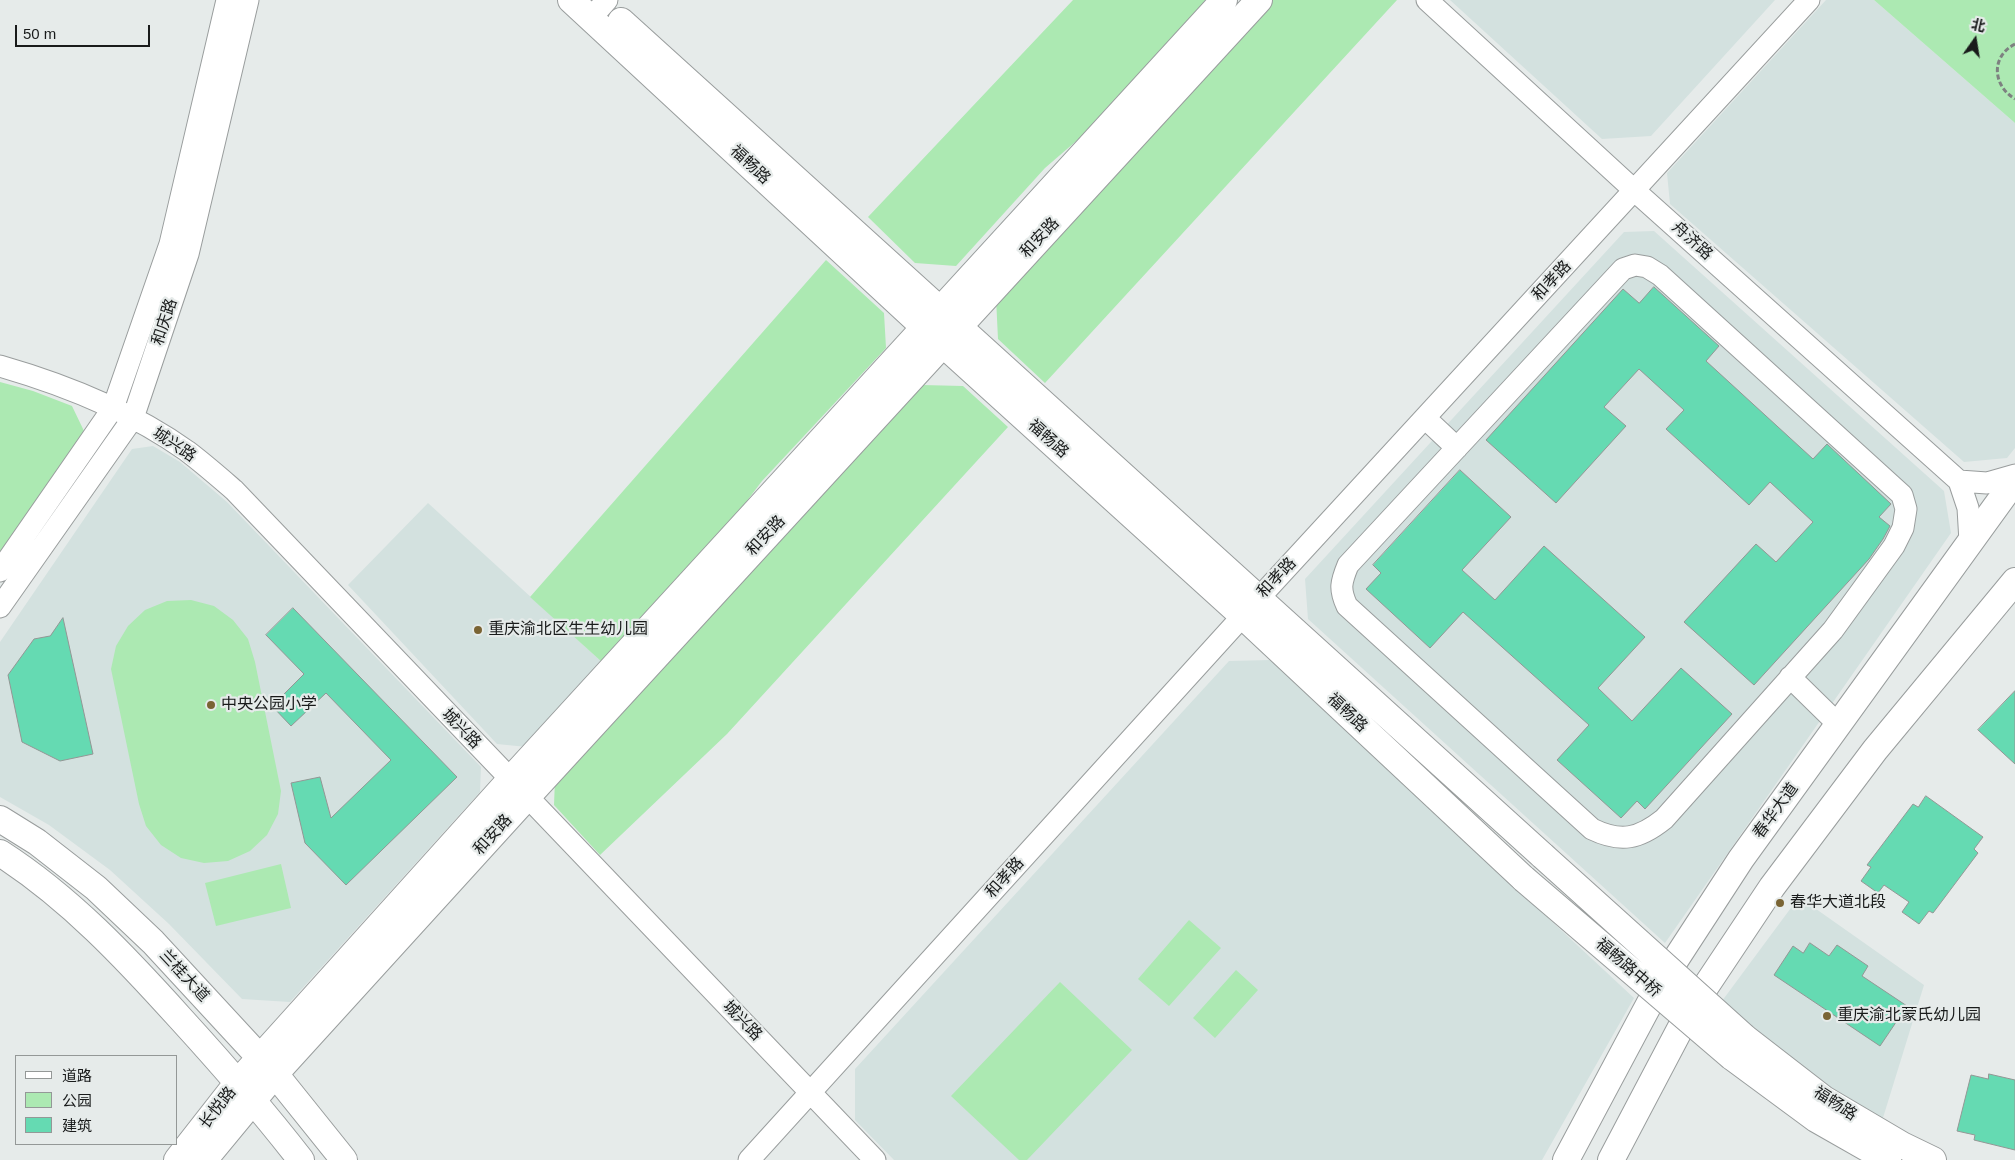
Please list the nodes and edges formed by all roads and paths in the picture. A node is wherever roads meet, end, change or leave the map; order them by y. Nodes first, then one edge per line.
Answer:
1 (227, 0) edge
2 (248, 0) edge
3 (571, 0) edge
4 (1224, 0) edge
5 (1259, 0) edge
6 (1427, 0) edge
7 (1809, 0) edge
8 (599, 6) edge
9 (2015, 44) edge
10 (2015, 99) edge
11 (1635, 191) junction
12 (942, 326) junction
13 (0, 366) edge
14 (113, 408) junction
15 (133, 418) junction
16 (1425, 418) junction
17 (1457, 448) junction
18 (2015, 475) edge
19 (2015, 480) edge
20 (1959, 481) junction
21 (1970, 542) junction
22 (0, 571) edge
23 (2015, 580) edge
24 (0, 607) edge
25 (1251, 607) junction
26 (1790, 678) junction
27 (1838, 724) junction
28 (519, 788) junction
29 (0, 819) edge
30 (0, 853) edge
31 (1543, 856) joint
32 (1524, 879) joint
33 (1738, 1047) junction
34 (268, 1066) junction
35 (246, 1091) junction
36 (811, 1092) junction
37 (177, 1160) edge
38 (204, 1160) edge
39 (302, 1160) edge
40 (344, 1160) edge
41 (749, 1160) edge
42 (875, 1160) edge
43 (1566, 1160) edge
44 (1611, 1160) edge
45 (1888, 1160) edge
46 (1933, 1160) edge

1 - 14 street, 和庆路
2 - 15 street, 和庆路
3 - 8 main road, 福畅路
4 - 12 main road, 和安路
5 - 12 main road, 和安路
6 - 11 street, 舟济路
7 - 11 street, 和孝路
8 - 12 main road, 福畅路
9 - 10 path
11 - 16 street, 和孝路
11 - 20 street, 舟济路
12 - 25 main road, 福畅路
12 - 28 main road, 和安路
13 - 14 street, 城兴路
14 - 15 street, 城兴路
14 - 22 street, 和庆路
15 - 24 street, 和庆路
15 - 28 street, 城兴路
16 - 17 street
16 - 25 street, 和孝路
17 - 26 street
17 - 26 street
18 - 20 street
19 - 21 main road, 春华大道
20 - 21 street
21 - 27 main road, 春华大道
23 - 44 main road
25 - 31 main road, 福畅路
25 - 32 main road, 福畅路
25 - 36 street, 和孝路
26 - 27 street
27 - 43 main road, 春华大道
28 - 34 main road, 和安路
28 - 36 street, 城兴路
29 - 34 main road, 兰桂大道
30 - 35 main road, 兰桂大道
31 - 33 main road, 福畅路中桥, bridge
32 - 33 main road, 福畅路中桥, bridge
33 - 45 main road, 福畅路
33 - 46 main road, 福畅路
34 - 35 main road, 长悦路
34 - 40 main road, 兰桂大道
35 - 37 main road, 长悦路
35 - 38 main road, 长悦路
35 - 39 main road, 兰桂大道
36 - 41 street, 和孝路
36 - 42 street, 城兴路

